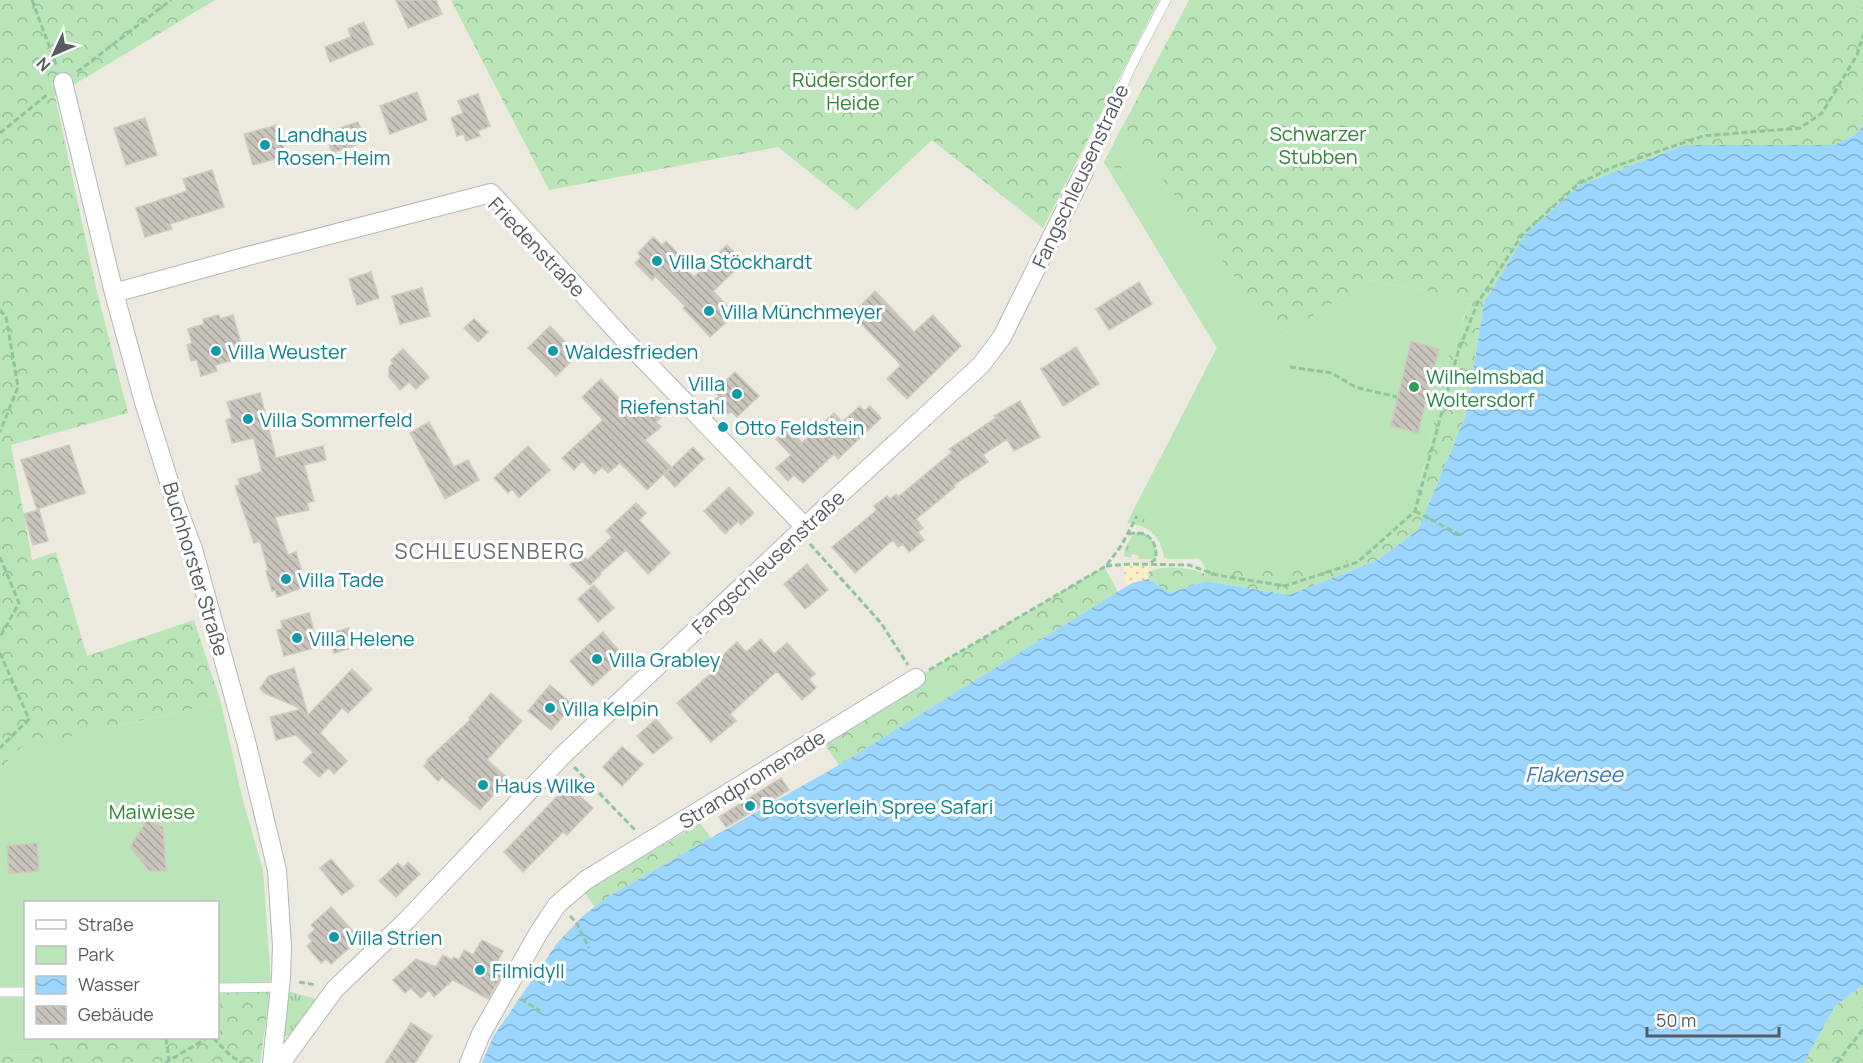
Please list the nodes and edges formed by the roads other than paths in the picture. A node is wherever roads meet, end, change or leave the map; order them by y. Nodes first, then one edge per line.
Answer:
1 (1166, 0) edge
2 (63, 82) road end
3 (1084, 172) joint
4 (114, 293) junction
5 (802, 529) junction
6 (916, 678) road end
7 (280, 982) junction
8 (219, 988) edge
9 (0, 992) edge
10 (24, 992) edge
11 (272, 1063) edge
12 (281, 1063) edge
13 (469, 1063) edge

1 - 3 lane, Fangschleusenstraße
2 - 4 street, Buchhorster Straße
3 - 5 street, Fangschleusenstraße
4 - 5 street, Friedenstraße
4 - 7 street, Buchhorster Straße
5 - 12 street, Fangschleusenstraße
6 - 13 street, Strandpromenade
7 - 8 lane
7 - 11 street, Buchhorster Straße
9 - 10 lane

